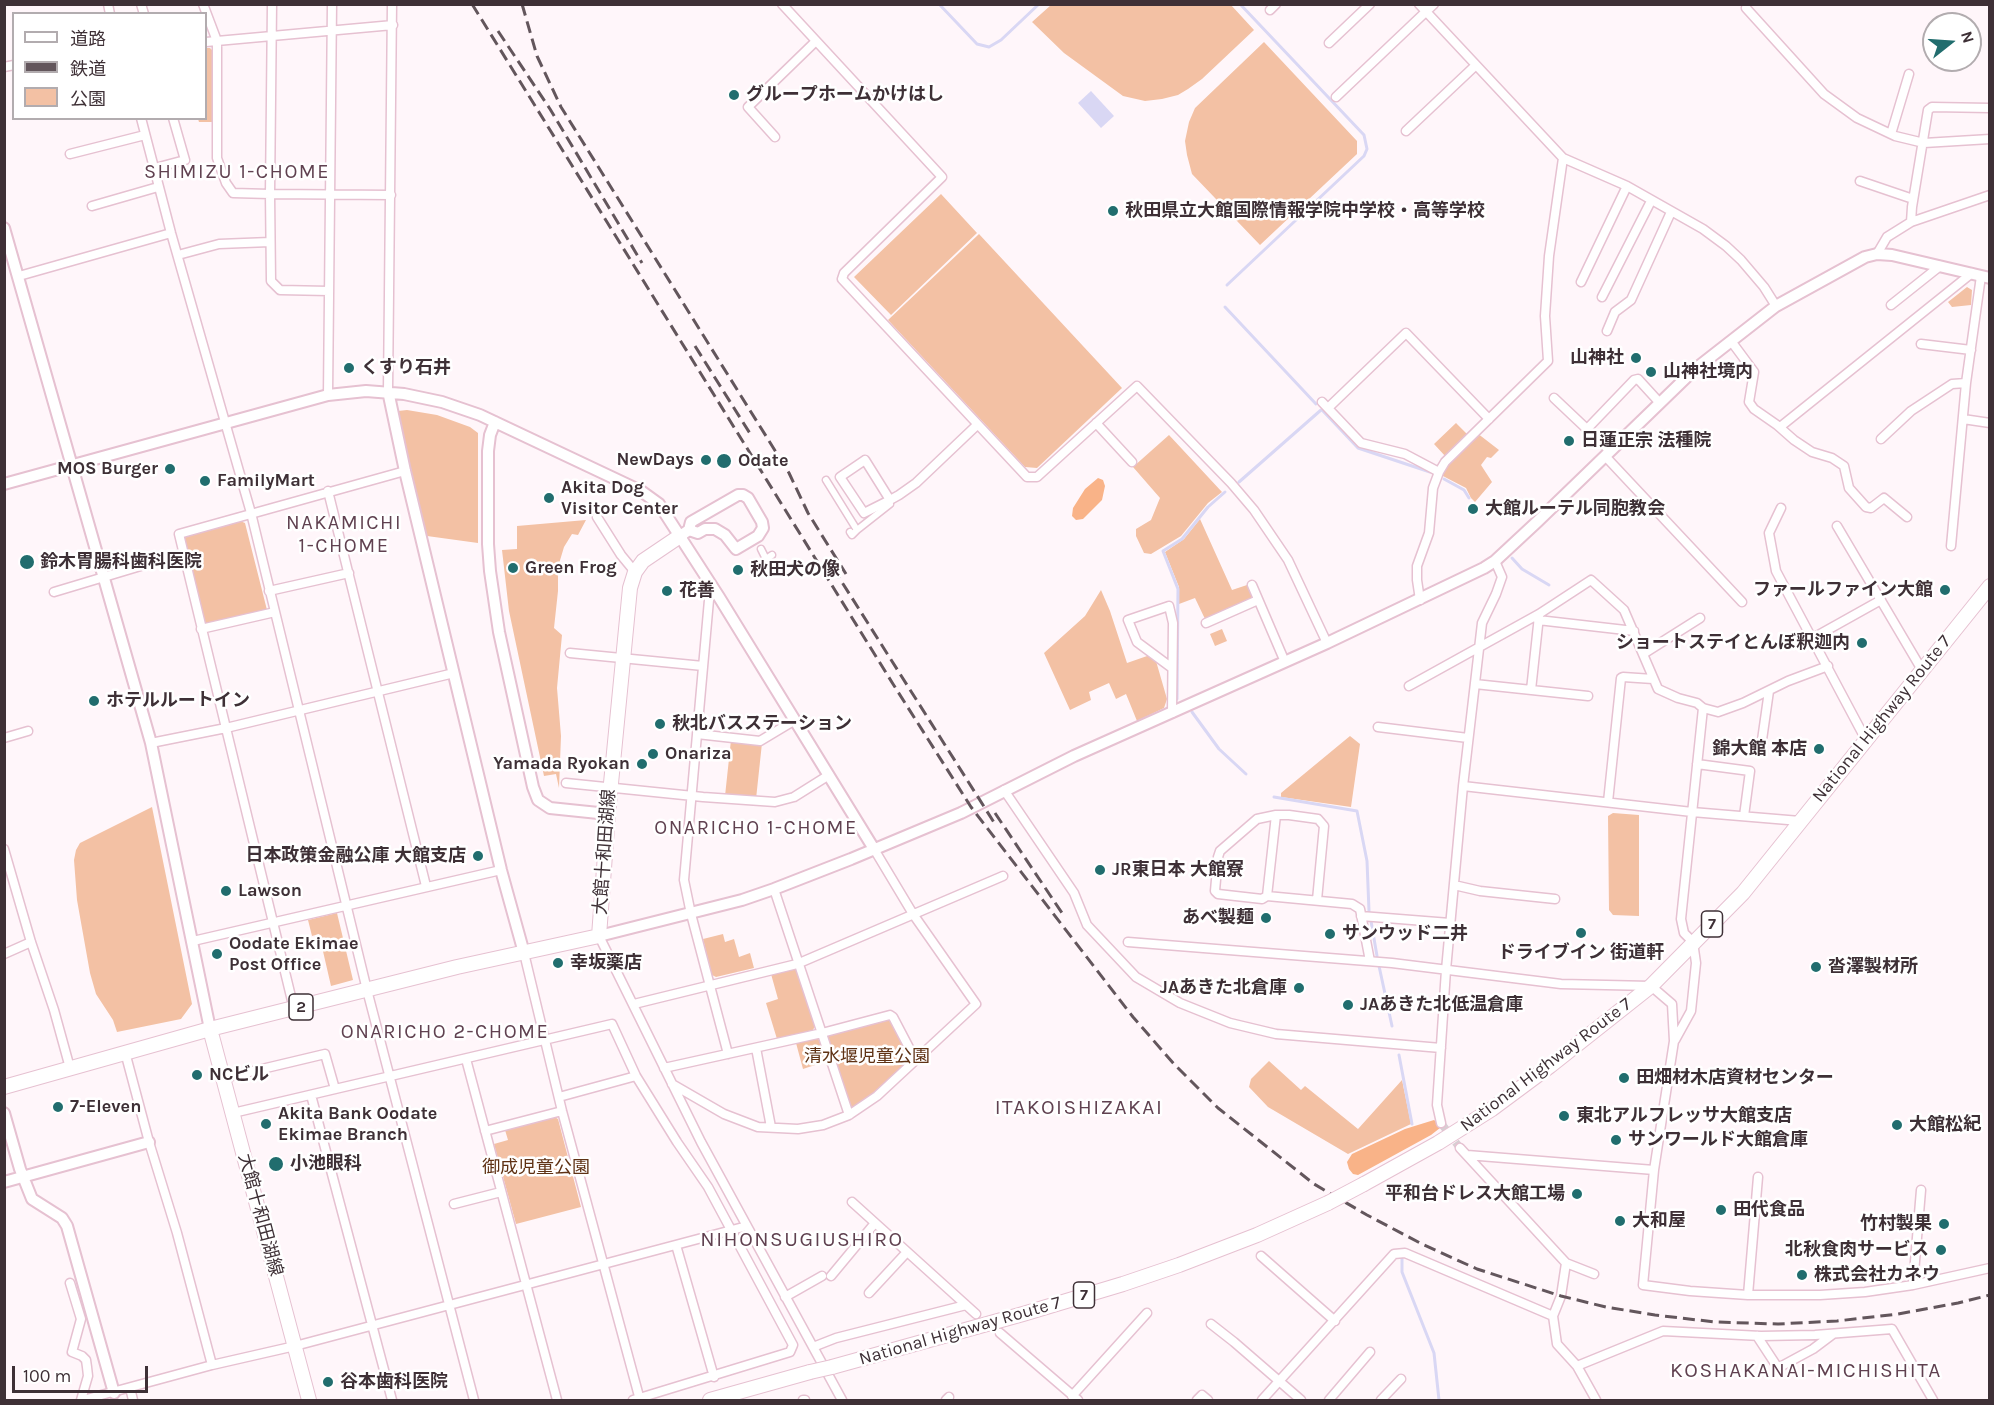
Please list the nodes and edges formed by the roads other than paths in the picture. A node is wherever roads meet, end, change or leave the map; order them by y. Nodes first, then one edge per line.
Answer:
1 (272, 4) edge
2 (332, 4) edge
3 (392, 4) edge
4 (782, 4) edge
5 (1370, 4) edge
6 (1419, 4) edge
7 (1434, 4) edge
8 (1746, 8) dead end
9 (1426, 12) junction
10 (207, 16) edge
11 (393, 26) junction
12 (332, 30) junction
13 (272, 36) junction
14 (217, 41) junction
15 (816, 41) junction
16 (207, 42) edge
17 (1329, 44) dead end
18 (1476, 65) junction
19 (1910, 74) dead end
20 (1336, 97) dead end
21 (1989, 108) edge
22 (141, 120) edge
23 (174, 120) edge
24 (1406, 131) dead end
25 (1891, 134) junction
26 (145, 135) junction
27 (775, 137) dead end
28 (1989, 139) edge
29 (1924, 142) junction
30 (70, 154) dead end
31 (1563, 158) junction
32 (154, 168) junction
33 (1860, 181) dead end
34 (1627, 186) junction
35 (158, 187) junction
36 (270, 194) junction
37 (331, 195) junction
38 (391, 195) junction
39 (1989, 195) edge
40 (1913, 199) junction
41 (1651, 201) junction
42 (92, 206) dead end
43 (1671, 212) junction
44 (1911, 222) junction
45 (4, 228) edge
46 (171, 233) junction
47 (270, 242) junction
48 (1877, 254) junction
49 (178, 255) junction
50 (1940, 266) junction
51 (19, 276) junction
52 (1981, 276) edge
53 (1581, 282) dead end
54 (329, 291) junction
55 (1602, 297) dead end
56 (1891, 305) dead end
57 (1776, 306) junction
58 (1607, 332) dead end
59 (1731, 341) junction
60 (1921, 344) dead end
61 (1971, 350) junction
62 (1966, 383) junction
63 (388, 392) junction
64 (328, 395) junction
65 (1554, 398) dead end
66 (1659, 402) junction
67 (1489, 419) junction
68 (1963, 419) junction
69 (225, 422) junction
70 (495, 422) junction
71 (1096, 423) junction
72 (1989, 423) edge
73 (977, 425) junction
74 (1780, 427) junction
75 (1587, 429) junction
76 (1881, 439) dead end
77 (1607, 453) junction
78 (1132, 462) dead end
79 (72, 465) junction
80 (405, 471) junction
81 (1439, 472) junction
82 (826, 480) dead end
83 (4, 484) edge
84 (328, 491) junction
85 (890, 502) junction
86 (1781, 507) dead end
87 (251, 513) junction
88 (597, 517) dead end
89 (1907, 517) dead end
90 (1837, 526) dead end
91 (684, 533) junction
92 (1951, 546) dead end
93 (761, 549) dead end
94 (184, 553) junction
95 (772, 555) dead end
96 (1495, 561) junction
97 (635, 572) junction
98 (349, 573) junction
99 (103, 576) junction
100 (1252, 585) dead end
101 (1989, 586) edge
102 (712, 588) junction
103 (270, 591) junction
104 (54, 592) dead end
105 (1258, 600) junction
106 (1420, 600) junction
107 (1881, 600) junction
108 (1742, 602) dead end
109 (274, 612) junction
110 (1538, 617) junction
111 (1700, 618) dead end
112 (1206, 623) dead end
113 (201, 629) junction
114 (1634, 631) junction
115 (1813, 638) junction
116 (1327, 643) junction
117 (1478, 648) junction
118 (570, 654) dead end
119 (1643, 654) junction
120 (622, 659) junction
121 (1285, 662) junction
122 (703, 666) junction
123 (1828, 666) junction
124 (1172, 668) junction
125 (1922, 670) junction
126 (454, 673) junction
127 (1653, 679) junction
128 (1474, 684) junction
129 (1409, 686) dead end
130 (1531, 690) junction
131 (1769, 691) junction
132 (379, 692) junction
133 (1588, 696) dead end
134 (1703, 708) junction
135 (298, 710) junction
136 (1172, 713) junction
137 (795, 720) junction
138 (1378, 727) dead end
139 (226, 728) junction
140 (28, 731) dead end
141 (697, 734) junction
142 (4, 738) edge
143 (1468, 738) junction
144 (1866, 740) junction
145 (151, 743) junction
146 (1761, 747) dead end
147 (1697, 764) junction
148 (829, 775) junction
149 (566, 783) dead end
150 (1463, 786) junction
151 (610, 787) junction
152 (1004, 790) junction
153 (692, 795) junction
154 (1608, 802) junction
155 (1692, 812) junction
156 (608, 814) junction
157 (1276, 815) junction
158 (1744, 816) junction
159 (1800, 821) junction
160 (4, 849) edge
161 (874, 849) junction
162 (501, 870) junction
163 (1003, 876) dead end
164 (1454, 885) junction
165 (426, 886) junction
166 (774, 889) junction
167 (1267, 896) junction
168 (1555, 899) dead end
169 (1317, 900) junction
170 (346, 905) junction
171 (691, 914) junction
172 (913, 914) junction
173 (1361, 916) junction
174 (273, 923) junction
175 (1450, 923) junction
176 (599, 936) junction
177 (193, 941) junction
178 (31, 942) junction
179 (1128, 942) dead end
180 (1693, 942) junction
181 (524, 953) junction
182 (4, 954) edge
183 (1370, 961) junction
184 (798, 964) junction
185 (1446, 970) junction
186 (709, 985) junction
187 (1651, 986) junction
188 (367, 990) junction
189 (634, 1004) junction
190 (294, 1009) junction
191 (210, 1029) junction
192 (822, 1034) junction
193 (545, 1040) junction
194 (1674, 1041) junction
195 (756, 1048) junction
196 (1440, 1048) junction
197 (125, 1052) junction
198 (728, 1054) junction
199 (466, 1059) junction
200 (915, 1059) junction
201 (70, 1068) junction
202 (664, 1068) junction
203 (390, 1076) junction
204 (636, 1076) junction
205 (224, 1078) junction
206 (672, 1084) junction
207 (4, 1087) edge
208 (335, 1089) junction
209 (310, 1095) junction
210 (559, 1096) junction
211 (562, 1111) junction
212 (4, 1113) edge
213 (233, 1113) junction
214 (849, 1115) junction
215 (1441, 1123) tunnel mouth
216 (771, 1128) junction
217 (485, 1131) junction
218 (149, 1142) junction
219 (1460, 1148) tunnel mouth
220 (1467, 1155) junction
221 (1654, 1170) junction
222 (23, 1177) junction
223 (1758, 1177) dead end
224 (4, 1182) edge
225 (1921, 1190) dead end
226 (501, 1191) junction
227 (852, 1202) dead end
228 (454, 1204) dead end
229 (875, 1223) junction
230 (747, 1226) junction
231 (731, 1230) junction
232 (676, 1245) junction
233 (907, 1252) junction
234 (1261, 1256) dead end
235 (1566, 1263) junction
236 (603, 1265) junction
237 (1989, 1268) edge
238 (1594, 1274) dead end
239 (70, 1283) dead end
240 (527, 1285) junction
241 (1913, 1285) junction
242 (869, 1293) dead end
243 (1748, 1295) junction
244 (786, 1297) junction
245 (966, 1305) junction
246 (449, 1306) junction
247 (1147, 1313) dead end
248 (976, 1314) dead end
249 (1553, 1316) junction
250 (1335, 1321) junction
251 (1211, 1324) dead end
252 (373, 1326) junction
253 (999, 1333) dead end
254 (1833, 1334) junction
255 (1757, 1336) junction
256 (295, 1346) junction
257 (813, 1347) junction
258 (1370, 1352) dead end
259 (212, 1365) junction
260 (1576, 1366) junction
261 (714, 1377) junction
262 (1401, 1379) dead end
263 (1279, 1381) junction
264 (130, 1388) junction
265 (114, 1393) junction
266 (1075, 1398) edge
267 (638, 1400) edge
268 (82, 1401) edge
269 (133, 1401) edge
270 (309, 1401) edge
271 (392, 1401) edge
272 (474, 1401) edge
273 (557, 1401) edge
274 (710, 1401) edge
275 (842, 1401) edge
276 (1197, 1401) edge
277 (1208, 1401) edge
278 (1262, 1401) edge
279 (1301, 1401) edge
280 (1329, 1401) edge
281 (1381, 1401) edge
282 (1596, 1401) edge
283 (1933, 1401) edge

1 - 13 street
2 - 12 street
3 - 11 street
4 - 15 street
5 - 17 street
6 - 9 street
7 - 9 street
8 - 25 street
9 - 18 street
9 - 20 street
10 - 14 street
11 - 12 street
11 - 38 street
12 - 13 street
12 - 37 street
13 - 14 street
13 - 36 street
14 - 16 street
14 - 36 street
15 - 27 street
15 - 73 street
18 - 24 street
18 - 31 street
19 - 25 street
21 - 29 street
22 - 26 street
23 - 32 street
25 - 29 street
26 - 30 street
26 - 32 street
28 - 29 street
29 - 40 street
31 - 34 street
31 - 67 street
32 - 35 street
33 - 40 street
34 - 41 street
34 - 53 street
35 - 42 street
35 - 46 street
36 - 37 street
36 - 47 street
37 - 38 street
37 - 54 street
38 - 63 street
39 - 44 street
40 - 44 street
41 - 43 street
41 - 55 street
43 - 57 street
43 - 58 street
44 - 48 street
45 - 51 street
46 - 49 street
46 - 51 street
47 - 49 street
47 - 54 street
48 - 50 street
48 - 57 street
49 - 69 street
50 - 52 street
50 - 56 street
51 - 79 street
52 - 61 street
52 - 74 street
54 - 64 street
57 - 59 street
59 - 66 street
59 - 74 street
60 - 61 street
61 - 62 street
62 - 68 street
62 - 76 street
63 - 64 street
63 - 70 street
63 - 80 street
64 - 69 street
65 - 75 street
66 - 75 street
66 - 77 street
67 - 81 street
67 - 81 street
68 - 72 street
68 - 92 street
69 - 79 street
69 - 87 street
70 - 91 street
70 - 156 street
71 - 73 street
71 - 78 street
71 - 116 street
73 - 85 street
74 - 89 street
75 - 77 street
77 - 96 street
77 - 108 street
79 - 83 street
79 - 99 street
80 - 84 street
80 - 126 street
81 - 106 street
82 - 85 street
84 - 87 street
84 - 98 street
85 - 85 street
86 - 115 street
87 - 94 street
87 - 103 street
88 - 97 street
90 - 107 street
91 - 91 street
91 - 97 main road
91 - 102 street
93 - 95 street
94 - 99 street
94 - 113 street
96 - 106 street
96 - 117 street
97 - 120 main road, 大館十和田湖線
98 - 103 street
98 - 132 street
99 - 104 street
99 - 145 street
100 - 105 street
101 - 125 main road, National Highway Route 7 / 7
102 - 122 street
102 - 137 street
103 - 109 street
105 - 112 street
105 - 121 street
106 - 116 street
107 - 115 street
107 - 125 street
109 - 113 street
109 - 135 street
110 - 114 street
110 - 114 street
110 - 117 street
110 - 130 street
111 - 119 street
113 - 139 street
114 - 119 street
115 - 123 street
116 - 121 street
117 - 128 street
117 - 129 street
118 - 120 street
119 - 127 street
120 - 122 street
120 - 151 main road, 大館十和田湖線
121 - 136 street
122 - 141 street
123 - 131 street
123 - 144 street
124 - 124 street
124 - 136 street
125 - 144 main road, National Highway Route 7 / 7
126 - 132 street
126 - 162 street
127 - 134 street
127 - 154 street
128 - 130 street
128 - 143 street
130 - 133 street
131 - 134 street
131 - 146 street
132 - 135 street
132 - 165 street
134 - 147 street
135 - 139 street
135 - 170 street
136 - 152 street
137 - 141 street
137 - 148 street
138 - 143 street
139 - 145 street
139 - 174 street
140 - 142 street
141 - 153 street
143 - 150 street
144 - 159 main road, National Highway Route 7 / 7
145 - 177 street
147 - 155 street
147 - 158 street
148 - 153 street
148 - 161 street
149 - 151 street
150 - 154 street
150 - 164 street
151 - 153 street
151 - 156 main road, 大館十和田湖線
152 - 161 street
152 - 196 street
153 - 171 street
154 - 155 street
155 - 158 street
155 - 180 street
156 - 176 main road, 大館十和田湖線
157 - 167 street
157 - 167 street
157 - 169 street
158 - 159 street
159 - 180 main road, National Highway Route 7 / 7
160 - 178 street
161 - 166 street
161 - 172 street
162 - 165 street
162 - 181 street
163 - 172 street
164 - 168 street
164 - 175 street
165 - 170 street
166 - 171 street
166 - 184 street
167 - 169 street
169 - 173 street
170 - 174 street
170 - 188 street
171 - 176 street
171 - 186 street
172 - 184 street
172 - 200 street
173 - 175 street
173 - 183 street
174 - 177 street
174 - 190 street
175 - 185 street
176 - 181 main road, 大館十和田湖線 / 2
176 - 189 street
177 - 191 street
178 - 182 street
178 - 201 street
179 - 183 street
180 - 187 main road, National Highway Route 7 / 7
180 - 194 street
181 - 188 main road, 大館十和田湖線 / 2
181 - 193 street
183 - 185 street
184 - 186 street
184 - 192 street
185 - 187 street
185 - 196 street
186 - 189 street
186 - 198 street
187 - 194 street
187 - 274 main road, National Highway Route 7 / 7, bridge
188 - 190 main road, 大館十和田湖線 / 2
188 - 203 street
189 - 202 street
190 - 191 main road, 大館十和田湖線 / 2
191 - 197 main road, 大館十和田湖線 / 2
191 - 205 main road, 大館十和田湖線
192 - 195 street
192 - 200 street
192 - 214 street
193 - 199 street
193 - 204 street
193 - 210 street
194 - 221 street
195 - 198 street
195 - 216 street
196 - 215 street
197 - 201 main road, 大館十和田湖線 / 2
197 - 218 street
198 - 202 street
199 - 203 street
199 - 217 street
200 - 214 street
201 - 207 main road, 大館十和田湖線 / 2
202 - 206 street
203 - 208 street
203 - 246 street
204 - 210 street
204 - 231 street
205 - 208 street
205 - 213 main road, 大館十和田湖線
206 - 216 street
206 - 230 street
208 - 209 street
209 - 213 street
209 - 252 street
210 - 211 street
211 - 217 street
211 - 236 street
212 - 222 street
213 - 256 main road, 大館十和田湖線
214 - 216 street
217 - 226 street
218 - 222 street
218 - 259 street
219 - 220 street
220 - 221 street
220 - 235 street
221 - 243 street
222 - 224 street
222 - 265 street
223 - 243 street
225 - 241 street
226 - 228 street
226 - 240 street
227 - 229 street
229 - 233 street
229 - 244 street
230 - 231 street
230 - 244 street
231 - 232 street
231 - 261 street
232 - 236 street
232 - 261 street
233 - 242 street
233 - 245 street
234 - 250 street
235 - 238 street
235 - 249 street
236 - 240 street
236 - 267 street
237 - 241 street
239 - 268 street
240 - 246 street
240 - 273 street
241 - 243 street
244 - 257 street
245 - 248 street
245 - 257 street
246 - 252 street
246 - 272 street
247 - 266 street
249 - 250 street
249 - 260 street
250 - 263 street
251 - 263 street
252 - 256 street
252 - 271 street
253 - 266 street
254 - 255 street
254 - 255 street
254 - 283 street
255 - 260 street
256 - 259 street
256 - 270 main road, 大館十和田湖線
257 - 275 street
258 - 280 street
259 - 264 street
260 - 282 street
261 - 267 street
262 - 281 street
263 - 278 street
263 - 279 street
264 - 265 street
264 - 269 street
265 - 268 street
276 - 277 street

